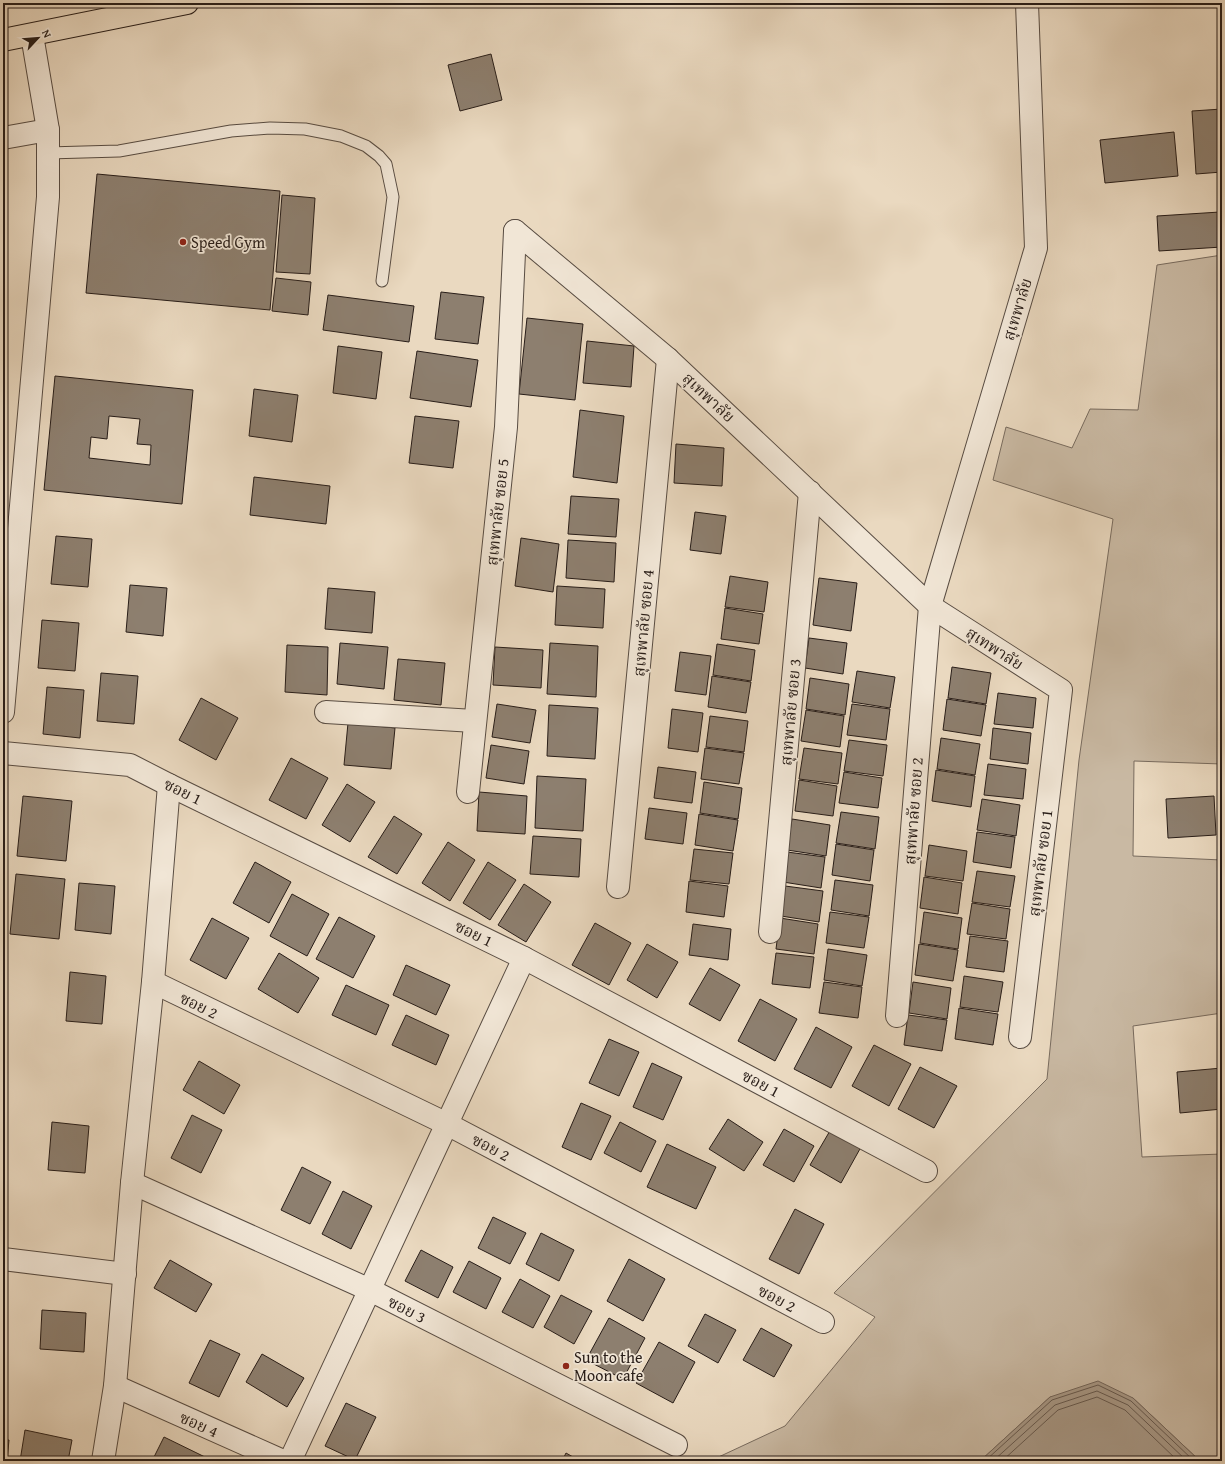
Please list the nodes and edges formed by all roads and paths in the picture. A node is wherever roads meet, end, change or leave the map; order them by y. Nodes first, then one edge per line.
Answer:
1 (187, 3) edge
2 (1027, 3) edge
3 (32, 35) junction
4 (3, 40) edge
5 (46, 120) junction
6 (3, 138) edge
7 (48, 153) junction
8 (515, 231) joint
9 (382, 281) dead end
10 (668, 359) junction
11 (810, 492) junction
12 (930, 606) junction
13 (1061, 690) joint
14 (3, 712) edge
15 (326, 712) dead end
16 (474, 721) junction
17 (3, 753) edge
18 (169, 785) junction
19 (468, 792) dead end
20 (618, 887) dead end
21 (770, 932) dead end
22 (524, 958) junction
23 (153, 982) junction
24 (897, 1016) dead end
25 (1020, 1037) dead end
26 (447, 1124) junction
27 (926, 1171) dead end
28 (132, 1183) junction
29 (3, 1259) edge
30 (125, 1274) junction
31 (370, 1290) junction
32 (823, 1322) dead end
33 (115, 1386) junction
34 (676, 1445) dead end
35 (103, 1461) edge
36 (283, 1461) edge
37 (290, 1461) edge

1 - 3 main road
2 - 12 street, สุเทพาลัย
3 - 4 main road
3 - 5 street
5 - 6 street
5 - 7 street
7 - 9 lane
7 - 14 street
8 - 10 street, สุเทพาลัย
8 - 16 street, สุเทพาลัย ซอย 5
10 - 11 street, สุเทพาลัย
10 - 20 street, สุเทพาลัย ซอย 4
11 - 12 street, สุเทพาลัย
11 - 21 street, สุเทพาลัย ซอย 3
12 - 13 street, สุเทพาลัย
12 - 24 street, สุเทพาลัย ซอย 2
13 - 25 street, สุเทพาลัย ซอย 1
15 - 16 street
16 - 19 street, สุเทพาลัย ซอย 5
17 - 18 street, ซอย 1
18 - 22 street, ซอย 1
18 - 23 street
22 - 26 street
22 - 27 street, ซอย 1
23 - 26 street, ซอย 2
23 - 28 street
26 - 31 street
26 - 32 street, ซอย 2
28 - 30 street
28 - 31 street, ซอย 3
29 - 30 street
30 - 33 street
31 - 34 street, ซอย 3
31 - 37 street
33 - 35 street
33 - 36 street, ซอย 4

